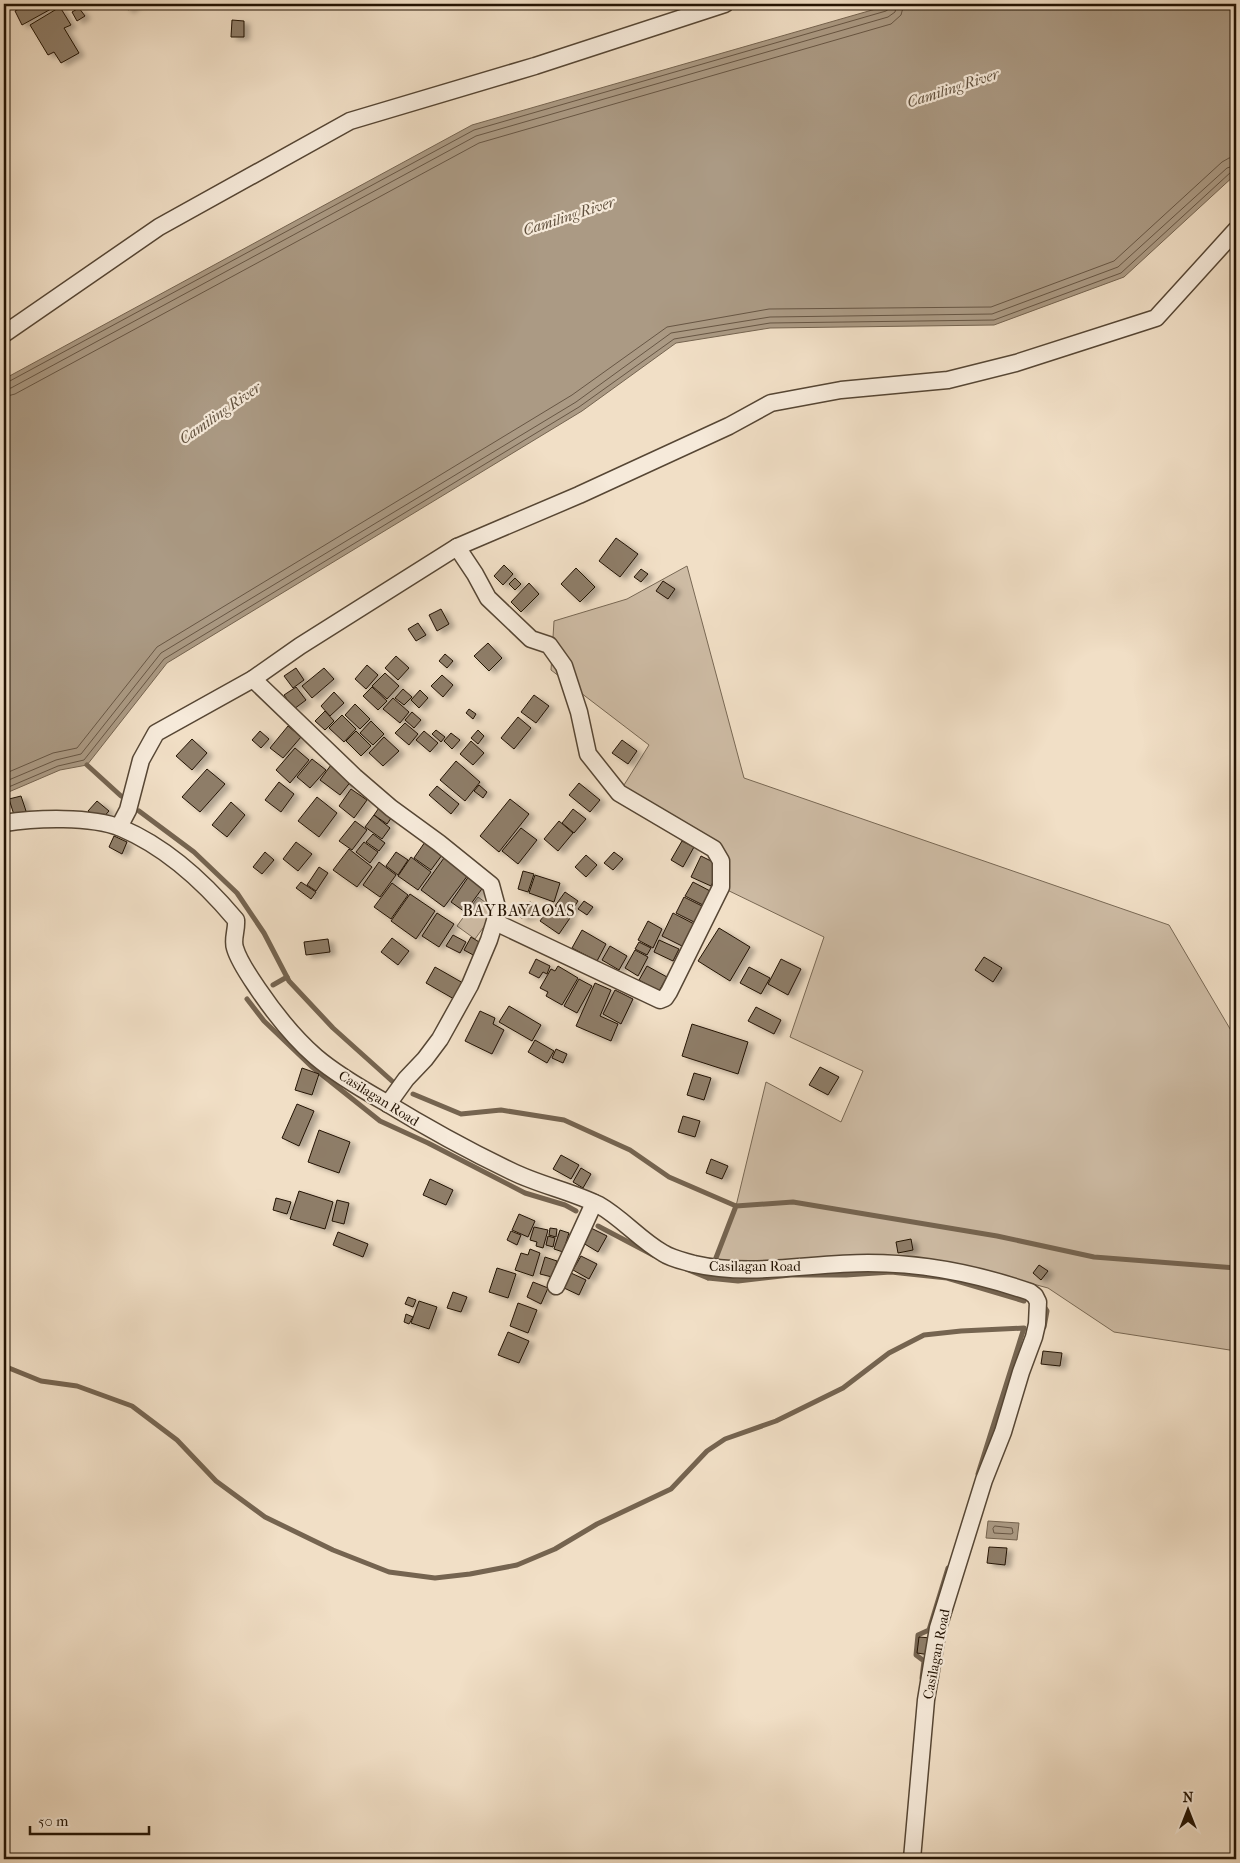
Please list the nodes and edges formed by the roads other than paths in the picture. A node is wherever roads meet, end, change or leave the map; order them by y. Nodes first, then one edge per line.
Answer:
1 (725, 4) edge
2 (1236, 230) edge
3 (4, 334) edge
4 (457, 547) junction
5 (253, 679) junction
6 (4, 823) edge
7 (119, 828) junction
8 (495, 922) junction
9 (388, 1104) junction
10 (594, 1203) junction
11 (556, 1286) dead end
12 (912, 1859) edge

1 - 3 street
2 - 4 street
4 - 5 street
4 - 8 street
5 - 7 street
5 - 8 street
6 - 7 street, Casilagan Road
7 - 9 street, Casilagan Road
8 - 9 street
9 - 10 street, Casilagan Road
10 - 11 street
10 - 12 street, Casilagan Road

